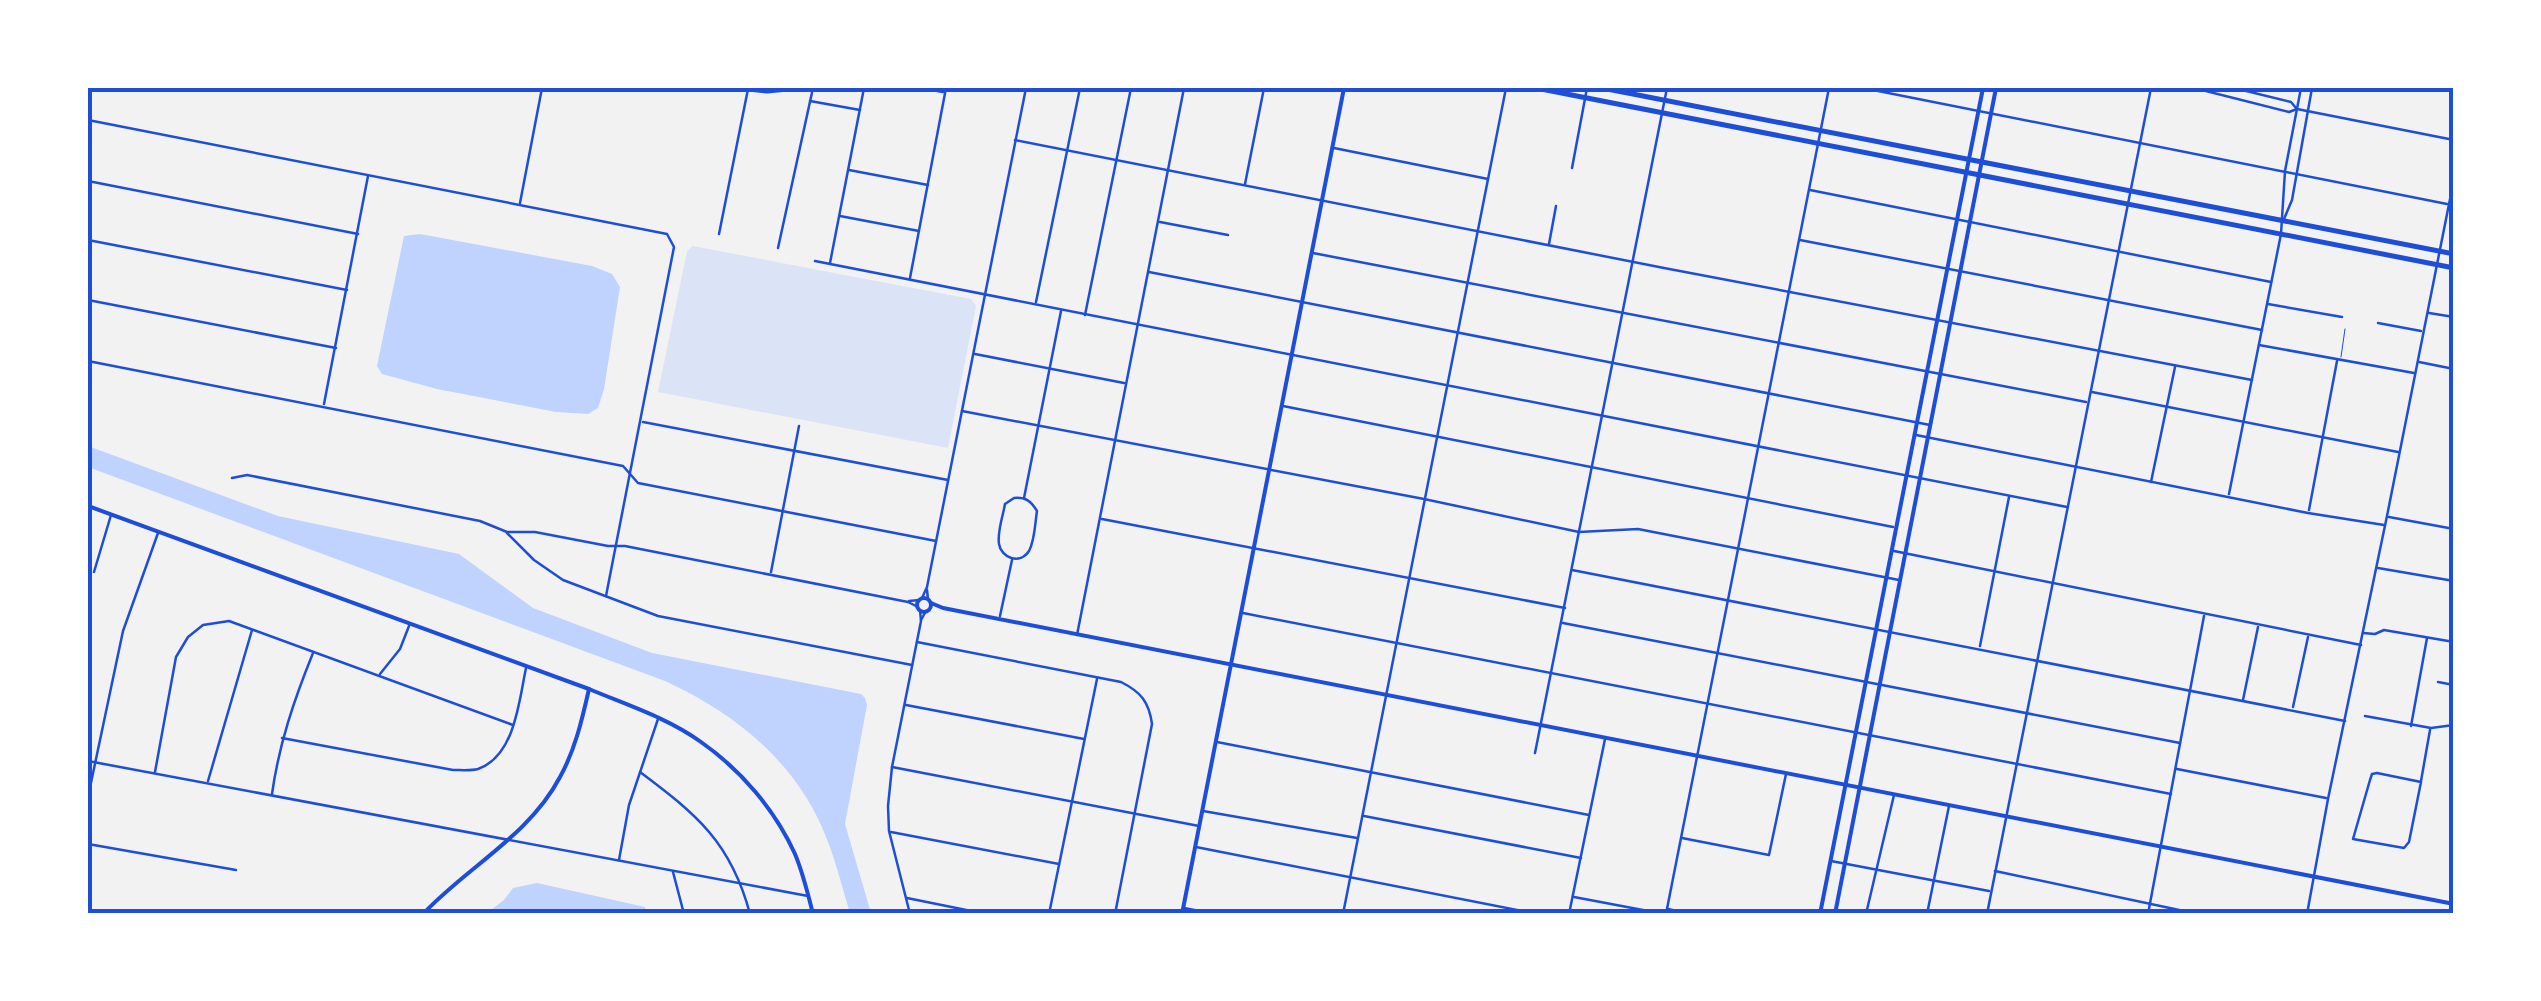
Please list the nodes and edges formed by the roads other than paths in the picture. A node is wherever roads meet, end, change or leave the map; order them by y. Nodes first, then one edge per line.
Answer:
1 (542, 88) edge
2 (740, 88) edge
3 (748, 88) edge
4 (813, 88) edge
5 (864, 88) edge
6 (920, 88) edge
7 (1026, 88) edge
8 (1080, 88) edge
9 (1131, 88) edge
10 (1184, 88) edge
11 (1264, 88) edge
12 (1344, 88) edge
13 (1506, 88) edge
14 (1536, 88) edge
15 (1587, 88) edge
16 (1602, 88) edge
17 (1667, 88) edge
18 (1829, 88) edge
19 (1863, 88) edge
20 (1983, 88) edge
21 (1996, 88) edge
22 (2151, 88) edge
23 (2194, 88) edge
24 (2231, 88) edge
25 (2301, 88) edge
26 (2312, 88) edge
27 (801, 90) edge
28 (946, 90) edge
29 (2226, 96) junction
30 (1585, 97) junction
31 (808, 100) junction
32 (1664, 100) junction
33 (2297, 109) junction
34 (860, 110) junction
35 (2307, 111) junction
36 (1662, 112) junction
37 (1978, 112) junction
38 (1734, 114) junction
39 (1991, 114) junction
40 (88, 120) edge
41 (1732, 126) junction
42 (1820, 131) junction
43 (1015, 140) junction
44 (2454, 140) edge
45 (1818, 142) junction
46 (2139, 143) junction
47 (1902, 147) junction
48 (1332, 148) junction
49 (1067, 150) junction
50 (1900, 158) junction
51 (1117, 160) junction
52 (1969, 160) junction
53 (1981, 162) junction
54 (1572, 168) dead end
55 (848, 169) junction
56 (1168, 170) junction
57 (2285, 171) junction
58 (1967, 172) junction
59 (2296, 173) junction
60 (369, 174) junction
61 (1979, 174) junction
62 (1488, 180) junction
63 (2454, 180) edge
64 (88, 181) edge
65 (2083, 182) junction
66 (928, 185) junction
67 (1245, 186) junction
68 (2046, 188) junction
69 (1809, 190) junction
70 (2129, 191) junction
71 (1322, 201) junction
72 (519, 204) junction
73 (2127, 204) junction
74 (2206, 205) junction
75 (2449, 205) junction
76 (1556, 206) dead end
77 (839, 215) junction
78 (2203, 218) junction
79 (1958, 220) junction
80 (2283, 220) junction
81 (1158, 222) junction
82 (1970, 222) junction
83 (919, 231) junction
84 (1478, 231) junction
85 (358, 234) junction
86 (719, 234) dead end
87 (1228, 234) dead end
88 (2280, 234) junction
89 (2361, 236) junction
90 (88, 240) edge
91 (1798, 240) junction
92 (1548, 245) junction
93 (778, 248) dead end
94 (2358, 249) junction
95 (1312, 252) junction
96 (2117, 252) junction
97 (2439, 252) junction
98 (2454, 254) edge
99 (815, 262) dead end
100 (1632, 262) junction
101 (829, 264) junction
102 (2436, 264) junction
103 (2454, 268) edge
104 (1948, 269) junction
105 (1149, 272) junction
106 (1961, 272) junction
107 (910, 280) junction
108 (1467, 282) junction
109 (2271, 282) junction
110 (348, 290) junction
111 (1789, 292) junction
112 (985, 294) junction
113 (88, 300) edge
114 (2108, 301) junction
115 (1302, 303) junction
116 (2267, 303) junction
117 (1036, 305) junction
118 (1062, 310) junction
119 (2428, 312) junction
120 (1622, 313) junction
121 (1085, 315) junction
122 (2342, 317) dead end
123 (2454, 318) edge
124 (1938, 320) junction
125 (1952, 322) junction
126 (2378, 323) dead end
127 (1137, 325) junction
128 (2345, 328) dead end
129 (2262, 330) junction
130 (2424, 331) junction
131 (1458, 332) junction
132 (1778, 342) junction
133 (2258, 344) junction
134 (336, 348) junction
135 (2098, 351) junction
136 (973, 354) junction
137 (1292, 355) junction
138 (2339, 360) junction
139 (88, 362) edge
140 (2418, 362) junction
141 (1613, 363) junction
142 (2175, 366) junction
143 (1050, 368) junction
144 (2454, 369) edge
145 (1928, 371) junction
146 (1942, 374) junction
147 (2415, 374) junction
148 (2252, 380) junction
149 (1448, 383) junction
150 (1127, 384) junction
151 (2090, 392) junction
152 (1767, 393) junction
153 (2088, 402) junction
154 (1281, 406) junction
155 (2166, 406) junction
156 (324, 407) junction
157 (962, 411) junction
158 (1602, 414) junction
159 (2244, 421) junction
160 (642, 422) junction
161 (1918, 423) junction
162 (1931, 425) junction
163 (798, 426) dead end
164 (1038, 426) junction
165 (1916, 434) junction
166 (2322, 436) junction
167 (1929, 437) junction
168 (1436, 438) junction
169 (1116, 441) junction
170 (1758, 446) junction
171 (794, 450) junction
172 (2399, 453) junction
173 (1592, 468) junction
174 (2075, 468) junction
175 (1268, 470) junction
176 (630, 474) junction
177 (1907, 475) junction
178 (232, 478) dead end
179 (1920, 478) junction
180 (948, 480) junction
181 (2150, 482) junction
182 (2009, 496) junction
183 (2228, 496) junction
184 (1024, 498) junction
185 (1748, 498) junction
186 (1424, 499) junction
187 (88, 506) edge
188 (2067, 507) junction
189 (782, 510) junction
190 (111, 513) junction
191 (2308, 513) junction
192 (2388, 516) junction
193 (1100, 518) junction
194 (2386, 526) junction
195 (1897, 528) junction
196 (2454, 529) edge
197 (159, 530) junction
198 (507, 532) junction
199 (1579, 532) junction
200 (936, 541) junction
201 (616, 545) junction
202 (1253, 548) junction
203 (1738, 548) junction
204 (1892, 551) junction
205 (1906, 554) junction
206 (1012, 559) junction
207 (2377, 568) junction
208 (1572, 570) junction
209 (1994, 571) junction
210 (94, 572) dead end
211 (770, 574) junction
212 (1887, 578) junction
213 (1409, 580) junction
214 (1901, 580) junction
215 (2454, 581) edge
216 (2052, 584) junction
217 (606, 596) junction
218 (1728, 601) junction
219 (924, 605) junction
220 (1565, 608) junction
221 (1242, 612) junction
222 (2204, 615) junction
223 (999, 620) junction
224 (1561, 622) junction
225 (410, 624) junction
226 (2258, 625) junction
227 (253, 629) junction
228 (1877, 630) junction
229 (1890, 632) junction
230 (2363, 633) junction
231 (1077, 634) junction
232 (2308, 635) junction
233 (2428, 636) junction
234 (916, 642) junction
235 (2454, 642) edge
236 (1396, 643) junction
237 (2360, 645) junction
238 (1979, 649) junction
239 (1718, 651) junction
240 (314, 652) junction
241 (2037, 660) junction
242 (1231, 664) junction
243 (912, 665) junction
244 (526, 667) junction
245 (1552, 674) junction
246 (379, 676) junction
247 (1097, 678) junction
248 (1866, 680) junction
249 (2438, 682) dead end
250 (1880, 683) junction
251 (2454, 685) edge
252 (589, 689) junction
253 (2190, 690) junction
254 (1385, 694) junction
255 (2242, 700) junction
256 (1707, 703) junction
257 (904, 704) junction
258 (2292, 710) junction
259 (2027, 713) junction
260 (2365, 716) dead end
261 (658, 718) junction
262 (2346, 721) junction
263 (2454, 724) edge
264 (513, 725) junction
265 (1542, 725) junction
266 (2411, 726) junction
267 (2430, 728) junction
268 (1856, 732) junction
269 (1870, 735) junction
270 (282, 738) junction
271 (1605, 738) junction
272 (1085, 739) junction
273 (1216, 742) junction
274 (2180, 743) junction
275 (1535, 753) dead end
276 (1696, 755) junction
277 (88, 761) edge
278 (95, 762) junction
279 (2018, 764) junction
280 (892, 767) junction
281 (2176, 768) junction
282 (1370, 771) junction
283 (640, 772) junction
284 (1787, 773) junction
285 (154, 774) junction
286 (2421, 782) junction
287 (208, 784) junction
288 (1846, 785) junction
289 (1859, 787) junction
290 (1894, 794) junction
291 (2171, 794) junction
292 (272, 796) junction
293 (88, 797) edge
294 (2328, 798) junction
295 (1072, 802) junction
296 (1949, 805) junction
297 (1202, 810) junction
298 (1135, 814) junction
299 (1590, 815) junction
300 (1362, 816) junction
301 (2006, 816) junction
302 (1199, 826) junction
303 (889, 831) junction
304 (1357, 838) junction
305 (1680, 838) junction
306 (508, 840) junction
307 (88, 844) edge
308 (2162, 846) junction
309 (1195, 847) junction
310 (1580, 858) junction
311 (619, 860) junction
312 (1831, 861) junction
313 (1059, 864) junction
314 (1845, 864) junction
315 (236, 870) dead end
316 (673, 870) junction
317 (1876, 870) junction
318 (1995, 871) junction
319 (1350, 876) junction
320 (2313, 876) junction
321 (1934, 880) junction
322 (739, 883) junction
323 (1991, 892) junction
324 (808, 896) junction
325 (1573, 896) junction
326 (906, 897) junction
327 (2150, 904) junction
328 (2454, 904) edge
329 (1182, 910) edge
330 (1666, 912) edge
331 (423, 914) edge
332 (684, 914) edge
333 (750, 914) edge
334 (813, 914) edge
335 (910, 914) edge
336 (986, 914) edge
337 (1050, 914) edge
338 (1115, 914) edge
339 (1215, 914) edge
340 (1343, 914) edge
341 (1536, 914) edge
342 (1570, 914) edge
343 (1690, 914) edge
344 (1820, 914) edge
345 (1835, 914) edge
346 (1866, 914) edge
347 (1927, 914) edge
348 (1986, 914) edge
349 (2148, 914) edge
350 (2198, 914) edge
351 (2306, 914) edge

1 - 72 street
2 - 3 main road
3 - 27 main road
3 - 86 street
4 - 31 street
5 - 34 street
6 - 28 street
7 - 43 street
8 - 49 street
9 - 51 street
10 - 56 street
11 - 67 street
12 - 48 street
13 - 62 street
14 - 30 main road
15 - 30 street
16 - 32 main road
17 - 32 street
18 - 42 street
19 - 37 street
20 - 37 street
21 - 39 street
22 - 46 street
23 - 29 street
24 - 29 street
24 - 33 street
25 - 33 street
26 - 35 street
27 - 31 street
28 - 66 street
29 - 33 street
30 - 36 main road
30 - 54 street
31 - 34 street
31 - 93 street
32 - 36 street
32 - 38 main road
33 - 35 street
33 - 57 street
34 - 55 street
35 - 44 street
35 - 59 street
36 - 41 main road
36 - 100 street
37 - 39 street
37 - 52 street
38 - 41 main road
38 - 42 main road
39 - 46 street
39 - 53 street
40 - 60 street
41 - 45 main road
42 - 45 street
42 - 47 main road
43 - 49 street
43 - 112 street
45 - 50 main road
45 - 69 street
46 - 57 street
46 - 70 street
47 - 50 main road
47 - 52 main road
48 - 62 street
48 - 71 street
49 - 51 street
49 - 117 street
50 - 58 main road
51 - 56 street
51 - 121 street
52 - 53 main road
52 - 58 street
53 - 61 street
53 - 65 main road
55 - 66 street
55 - 77 street
56 - 67 street
56 - 81 street
57 - 59 street
57 - 80 street
58 - 61 main road
58 - 79 street
59 - 75 street
59 - 80 street
60 - 72 street
60 - 85 street
61 - 68 main road
61 - 82 street
62 - 84 street
63 - 75 street
64 - 85 street
65 - 68 main road
65 - 70 main road
66 - 83 street
67 - 71 street
68 - 73 main road
69 - 79 street
69 - 91 street
70 - 73 street
70 - 74 main road
71 - 84 street
71 - 95 street
72 - 160 street
73 - 78 main road
73 - 96 street
74 - 78 main road
74 - 80 main road
75 - 97 street
76 - 92 street
77 - 83 street
77 - 101 street
78 - 88 main road
79 - 82 street
79 - 104 street
80 - 88 street
80 - 89 main road
81 - 87 street
81 - 105 street
82 - 96 street
82 - 106 street
83 - 107 street
84 - 92 street
84 - 108 street
85 - 110 street
88 - 94 main road
88 - 109 street
89 - 94 main road
89 - 97 main road
90 - 110 street
91 - 104 street
91 - 111 street
92 - 100 street
94 - 102 main road
95 - 108 street
95 - 115 street
96 - 109 street
96 - 114 street
97 - 98 main road
97 - 102 street
99 - 101 street
100 - 111 street
100 - 120 street
101 - 107 street
102 - 103 main road
102 - 119 street
104 - 106 street
104 - 124 street
105 - 115 street
105 - 127 street
106 - 114 street
106 - 125 street
107 - 112 street
108 - 120 street
108 - 131 street
109 - 116 street
110 - 134 street
111 - 124 street
111 - 132 street
112 - 117 street
112 - 136 street
113 - 134 street
114 - 129 street
114 - 135 street
115 - 131 street
115 - 137 street
116 - 122 street
116 - 129 street
117 - 118 street
118 - 121 street
118 - 143 street
119 - 123 street
119 - 130 street
120 - 132 street
120 - 141 street
121 - 127 street
124 - 125 street
124 - 145 street
125 - 135 street
125 - 146 street
126 - 130 street
127 - 137 street
127 - 150 street
128 - 138 lane
129 - 133 street
130 - 140 street
131 - 141 street
131 - 149 street
132 - 145 street
132 - 152 street
133 - 138 street
133 - 148 street
134 - 156 street
135 - 142 street
135 - 151 street
136 - 143 street
136 - 157 street
137 - 149 street
137 - 154 street
138 - 147 street
138 - 166 street
139 - 156 street
140 - 144 street
140 - 147 street
141 - 152 street
141 - 158 street
142 - 148 street
142 - 155 street
143 - 150 street
143 - 164 street
145 - 146 street
145 - 161 street
146 - 153 street
146 - 162 street
147 - 172 street
148 - 159 street
149 - 158 street
149 - 168 street
150 - 169 street
151 - 153 street
151 - 155 street
152 - 161 street
152 - 170 street
153 - 174 street
154 - 168 street
154 - 175 street
155 - 159 street
155 - 181 street
156 - 176 street
157 - 164 street
157 - 180 street
158 - 170 street
158 - 173 street
159 - 166 street
159 - 183 street
160 - 171 street
160 - 176 street
161 - 162 street
161 - 165 street
162 - 167 street
163 - 171 street
164 - 169 street
164 - 184 street
165 - 167 street
165 - 177 street
166 - 172 street
166 - 191 street
167 - 174 street
167 - 179 street
168 - 173 street
168 - 186 street
169 - 175 street
169 - 193 street
170 - 177 street
170 - 185 street
171 - 180 street
171 - 189 street
172 - 192 street
173 - 185 street
173 - 199 street
174 - 181 street
174 - 188 street
175 - 186 street
175 - 202 street
176 - 189 street
176 - 201 street
177 - 179 street
177 - 195 street
178 - 198 street
179 - 182 street
179 - 205 street
180 - 200 street
181 - 183 street
182 - 188 street
182 - 209 street
183 - 191 street
184 - 206 street
184 - 206 street
185 - 195 street
185 - 203 street
186 - 199 street
186 - 213 street
187 - 190 street
188 - 216 street
189 - 200 street
189 - 211 street
190 - 197 street
190 - 210 street
191 - 194 street
192 - 194 street
192 - 196 street
193 - 202 street
193 - 231 street
194 - 207 street
195 - 204 street
197 - 225 street
197 - 278 street
198 - 201 street
198 - 217 street
199 - 203 street
199 - 208 street
200 - 219 street
201 - 211 street
201 - 217 street
202 - 213 street
202 - 221 street
203 - 212 street
203 - 218 street
204 - 205 street
204 - 212 street
205 - 209 street
205 - 214 street
206 - 223 street
207 - 215 street
207 - 230 street
208 - 218 street
208 - 220 street
209 - 216 street
209 - 238 street
211 - 219 street
212 - 214 street
212 - 228 street
213 - 220 street
213 - 236 street
214 - 229 street
216 - 222 street
216 - 241 street
217 - 243 street
218 - 228 street
218 - 239 street
219 - 223 street
219 - 234 street
220 - 224 street
221 - 236 street
221 - 242 street
222 - 226 street
222 - 253 street
223 - 231 street
224 - 239 street
224 - 245 street
225 - 244 street
225 - 246 street
226 - 232 street
226 - 255 street
227 - 240 street
227 - 285 street
227 - 287 street
228 - 229 street
228 - 248 street
229 - 238 street
229 - 250 street
230 - 233 street
230 - 237 street
231 - 242 street
232 - 237 street
232 - 258 street
233 - 235 street
233 - 266 street
234 - 243 street
234 - 247 street
236 - 245 street
236 - 254 street
237 - 262 street
238 - 241 street
239 - 248 street
239 - 256 street
240 - 246 street
240 - 270 street
241 - 253 street
241 - 259 street
242 - 254 street
242 - 273 street
243 - 257 street
244 - 252 street
244 - 264 street
245 - 256 street
245 - 265 street
246 - 264 street
247 - 272 street
247 - 298 street
248 - 250 street
248 - 268 street
249 - 251 street
250 - 259 street
250 - 269 street
252 - 261 street
252 - 306 street
253 - 255 street
253 - 274 street
254 - 265 street
254 - 282 street
255 - 258 street
256 - 268 street
256 - 276 street
257 - 272 street
257 - 280 street
258 - 262 street
259 - 274 street
259 - 279 street
260 - 266 street
261 - 283 street
261 - 324 street
262 - 294 street
263 - 267 street
264 - 270 street
265 - 271 street
265 - 275 street
266 - 267 street
267 - 286 street
268 - 269 street
268 - 288 street
269 - 279 street
269 - 289 street
270 - 292 street
271 - 276 street
271 - 299 street
272 - 295 street
273 - 282 street
273 - 297 street
274 - 281 street
276 - 284 street
276 - 305 street
277 - 278 street
278 - 285 street
278 - 293 street
279 - 291 street
279 - 301 street
280 - 295 street
280 - 303 street
281 - 291 street
281 - 294 street
282 - 299 street
282 - 300 street
283 - 311 street
283 - 322 street
284 - 288 street
284 - 305 street
285 - 287 street
286 - 286 street
287 - 292 street
288 - 289 street
288 - 312 street
289 - 290 street
289 - 314 street
290 - 296 street
290 - 317 street
291 - 308 street
292 - 306 street
294 - 320 street
295 - 298 street
295 - 313 street
296 - 301 street
296 - 321 street
297 - 302 street
297 - 304 street
298 - 302 street
298 - 338 street
299 - 310 street
300 - 304 street
300 - 310 street
301 - 308 street
301 - 318 street
302 - 309 street
303 - 313 street
303 - 326 street
304 - 319 street
305 - 330 street
306 - 311 street
306 - 331 street
307 - 315 street
308 - 320 street
308 - 327 street
309 - 319 street
309 - 329 street
310 - 325 street
311 - 316 street
312 - 314 street
312 - 344 street
313 - 337 street
314 - 317 street
314 - 345 street
316 - 322 street
316 - 332 street
317 - 321 street
317 - 346 street
318 - 323 street
318 - 327 street
319 - 340 street
319 - 341 street
320 - 328 street
320 - 351 street
321 - 323 street
321 - 347 street
322 - 324 street
322 - 333 street
323 - 348 street
324 - 334 street
325 - 330 street
325 - 342 street
326 - 335 street
326 - 336 street
327 - 349 street
327 - 350 street
329 - 339 street
330 - 343 street

